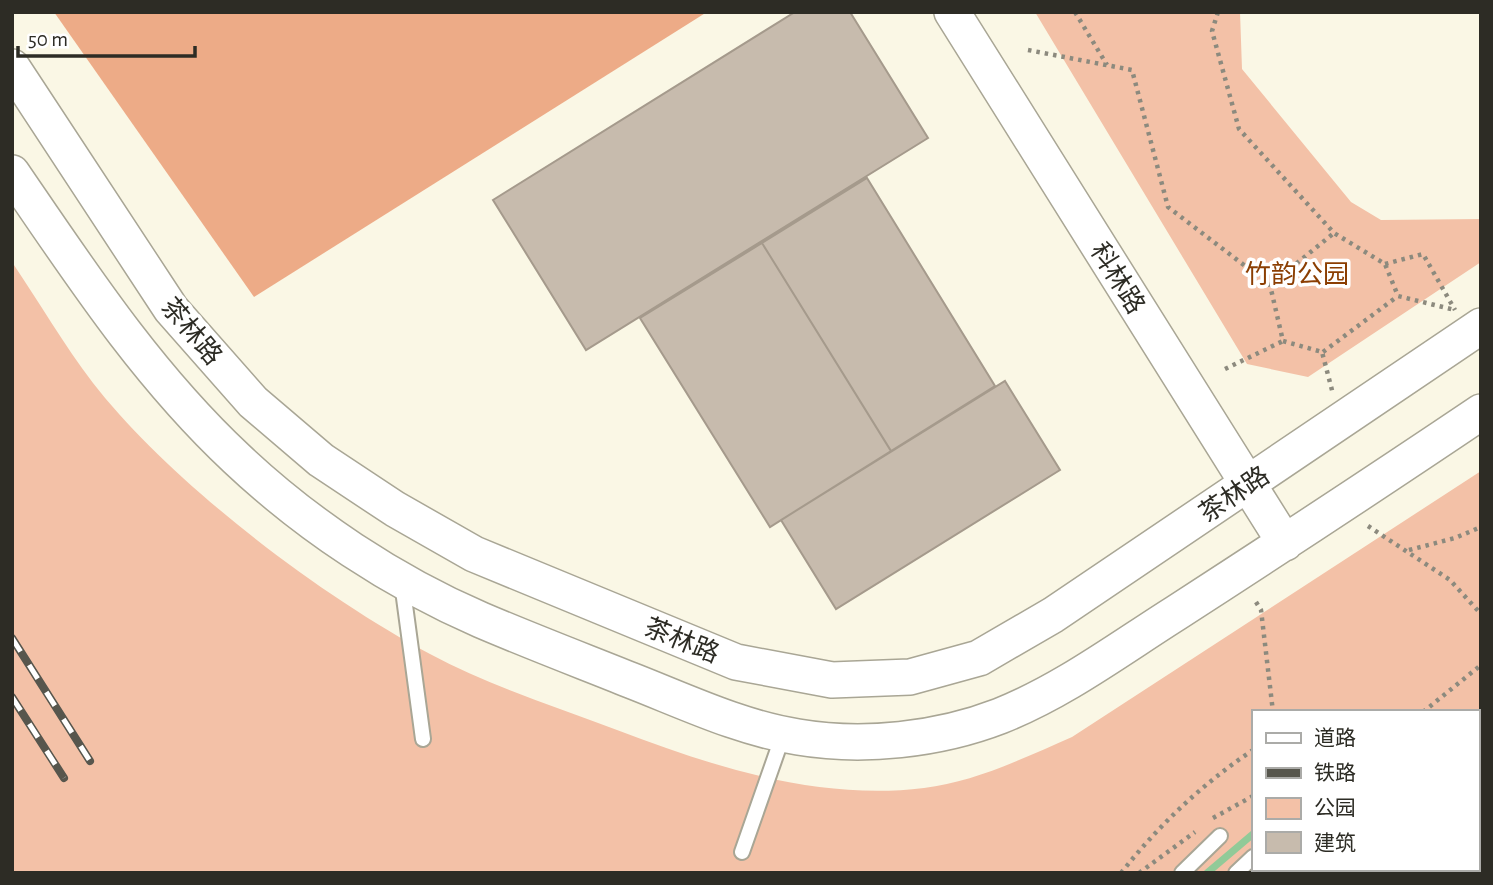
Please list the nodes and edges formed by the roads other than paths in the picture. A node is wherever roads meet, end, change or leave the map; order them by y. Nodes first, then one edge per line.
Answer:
1 (952, 12) edge
2 (12, 67) edge
3 (12, 173) edge
4 (1481, 326) edge
5 (1481, 412) edge
6 (1248, 484) junction
7 (1285, 543) junction
8 (402, 579) junction
9 (784, 733) junction
10 (423, 739) dead end
11 (1220, 836) dead end
12 (742, 852) dead end
13 (1252, 858) edge
14 (1182, 873) edge
15 (1236, 873) edge

1 - 6 street, 科林路
2 - 6 street, 茶林路
3 - 8 street
4 - 6 street, 茶林路
5 - 7 street
6 - 7 street, 科林路
7 - 9 street
8 - 9 street
8 - 10 lane
9 - 12 lane
11 - 14 lane
13 - 15 lane

